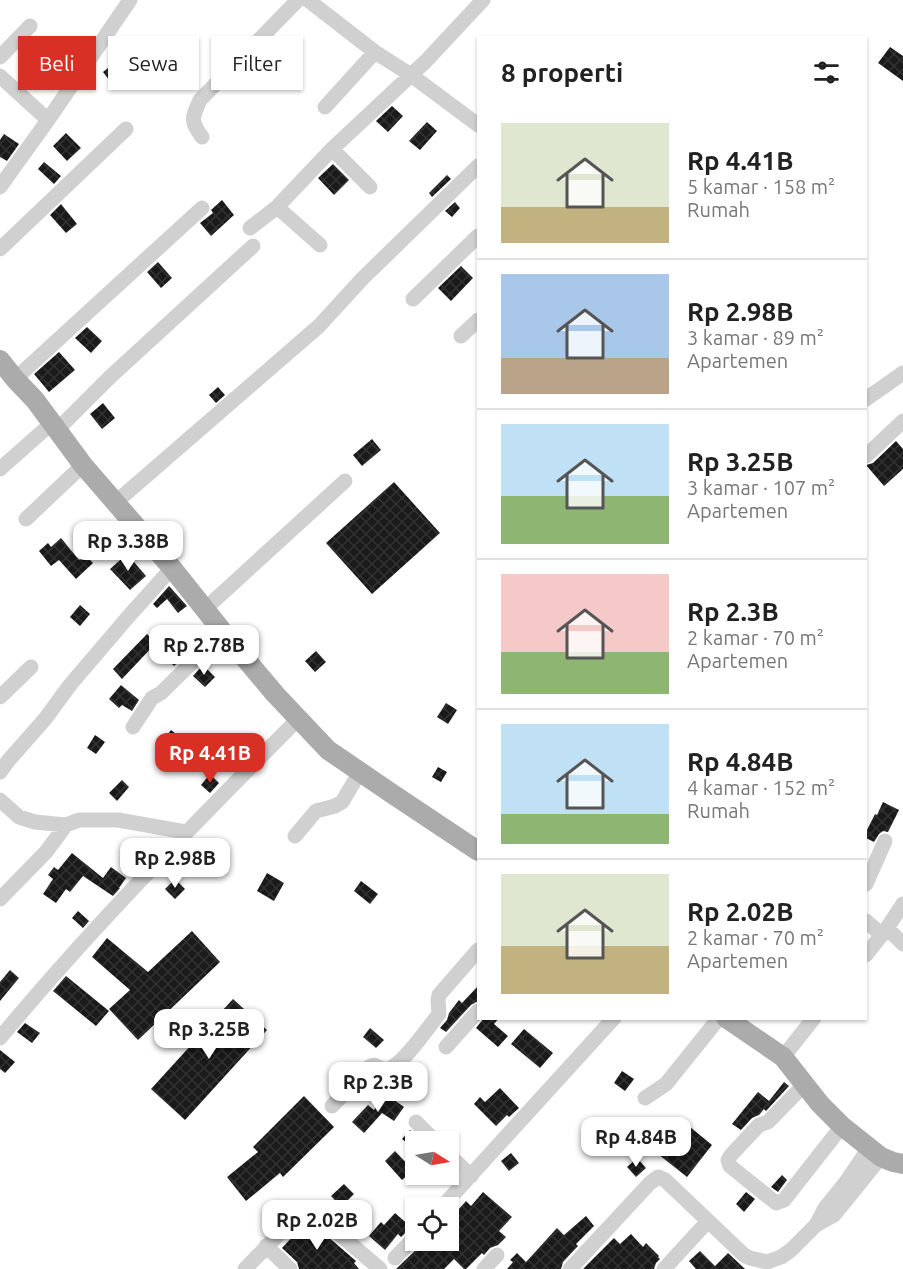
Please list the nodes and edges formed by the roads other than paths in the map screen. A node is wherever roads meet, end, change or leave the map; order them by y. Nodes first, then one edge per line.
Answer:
1 (130, 0) edge
2 (298, 0) edge
3 (308, 0) edge
4 (483, 0) edge
5 (30, 26) dead end
6 (375, 52) junction
7 (0, 57) edge
8 (411, 75) junction
9 (0, 76) edge
10 (325, 107) dead end
11 (48, 120) junction
12 (477, 124) edge
13 (126, 129) dead end
14 (202, 137) dead end
15 (332, 149) junction
16 (477, 167) edge
17 (0, 187) edge
18 (370, 187) dead end
19 (277, 207) junction
20 (202, 208) dead end
21 (250, 228) dead end
22 (477, 237) edge
23 (320, 245) dead end
24 (253, 246) dead end
25 (0, 249) edge
26 (413, 299) dead end
27 (477, 321) edge
28 (461, 336) dead end
29 (0, 360) edge
30 (903, 374) edge
31 (15, 379) junction
32 (867, 398) edge
33 (903, 421) edge
34 (55, 426) junction
35 (867, 455) edge
36 (84, 465) junction
37 (0, 469) edge
38 (345, 481) dead end
39 (116, 502) junction
40 (26, 519) dead end
41 (172, 568) junction
42 (205, 609) junction
43 (223, 632) junction
44 (31, 667) dead end
45 (0, 697) edge
46 (298, 718) junction
47 (133, 727) dead end
48 (360, 771) junction
49 (0, 772) edge
50 (0, 800) edge
51 (66, 825) junction
52 (186, 832) junction
53 (295, 836) dead end
54 (885, 841) dead end
55 (477, 850) edge
56 (867, 882) edge
57 (0, 899) edge
58 (903, 904) edge
59 (867, 922) edge
60 (885, 932) junction
61 (903, 944) edge
62 (477, 951) edge
63 (867, 954) edge
64 (477, 1012) edge
65 (612, 1020) edge
66 (717, 1020) edge
67 (729, 1020) edge
68 (812, 1020) edge
69 (0, 1038) edge
70 (446, 1047) dead end
71 (783, 1057) junction
72 (805, 1084) junction
73 (645, 1098) dead end
74 (332, 1106) dead end
75 (416, 1122) dead end
76 (842, 1126) junction
77 (425, 1131) edge
78 (875, 1153) junction
79 (903, 1164) edge
80 (459, 1165) edge
81 (471, 1176) junction
82 (451, 1197) edge
83 (708, 1221) junction
84 (266, 1246) junction
85 (405, 1248) edge
86 (497, 1255) dead end
87 (395, 1258) dead end
88 (764, 1265) edge
89 (245, 1269) edge
90 (290, 1269) edge
91 (380, 1269) edge
92 (484, 1269) edge
93 (570, 1269) edge
94 (664, 1269) edge

1 - 11 street
2 - 14 street
3 - 6 street
4 - 8 street
5 - 7 street
6 - 8 street
6 - 10 street
8 - 12 street
8 - 15 street
9 - 11 street
11 - 17 street
13 - 25 street
15 - 18 street
15 - 19 street
16 - 39 street
19 - 21 street
19 - 23 street
20 - 31 street
22 - 26 street
24 - 34 street
27 - 28 street
29 - 31 main road
30 - 32 street
31 - 34 main road
33 - 35 street
34 - 36 main road
34 - 37 street
36 - 39 main road
36 - 40 street
38 - 42 street
39 - 41 main road
41 - 42 main road
41 - 49 street
42 - 43 main road
43 - 46 main road
43 - 47 street
44 - 45 street
46 - 48 main road
46 - 52 street
48 - 53 street
48 - 55 main road
50 - 51 street
51 - 52 street
51 - 57 street
52 - 69 street
54 - 56 street
58 - 60 street
59 - 60 street
60 - 61 street
60 - 63 street
62 - 74 street
64 - 70 street
65 - 81 street
66 - 73 street
67 - 71 main road
68 - 71 street
71 - 72 main road
72 - 76 main road
72 - 76 street
75 - 77 street
76 - 78 main road
78 - 79 main road
78 - 88 street
80 - 81 street
81 - 82 street
83 - 88 street
83 - 93 street
83 - 94 street
84 - 89 street
84 - 90 street
84 - 91 street
85 - 87 street
86 - 92 street

